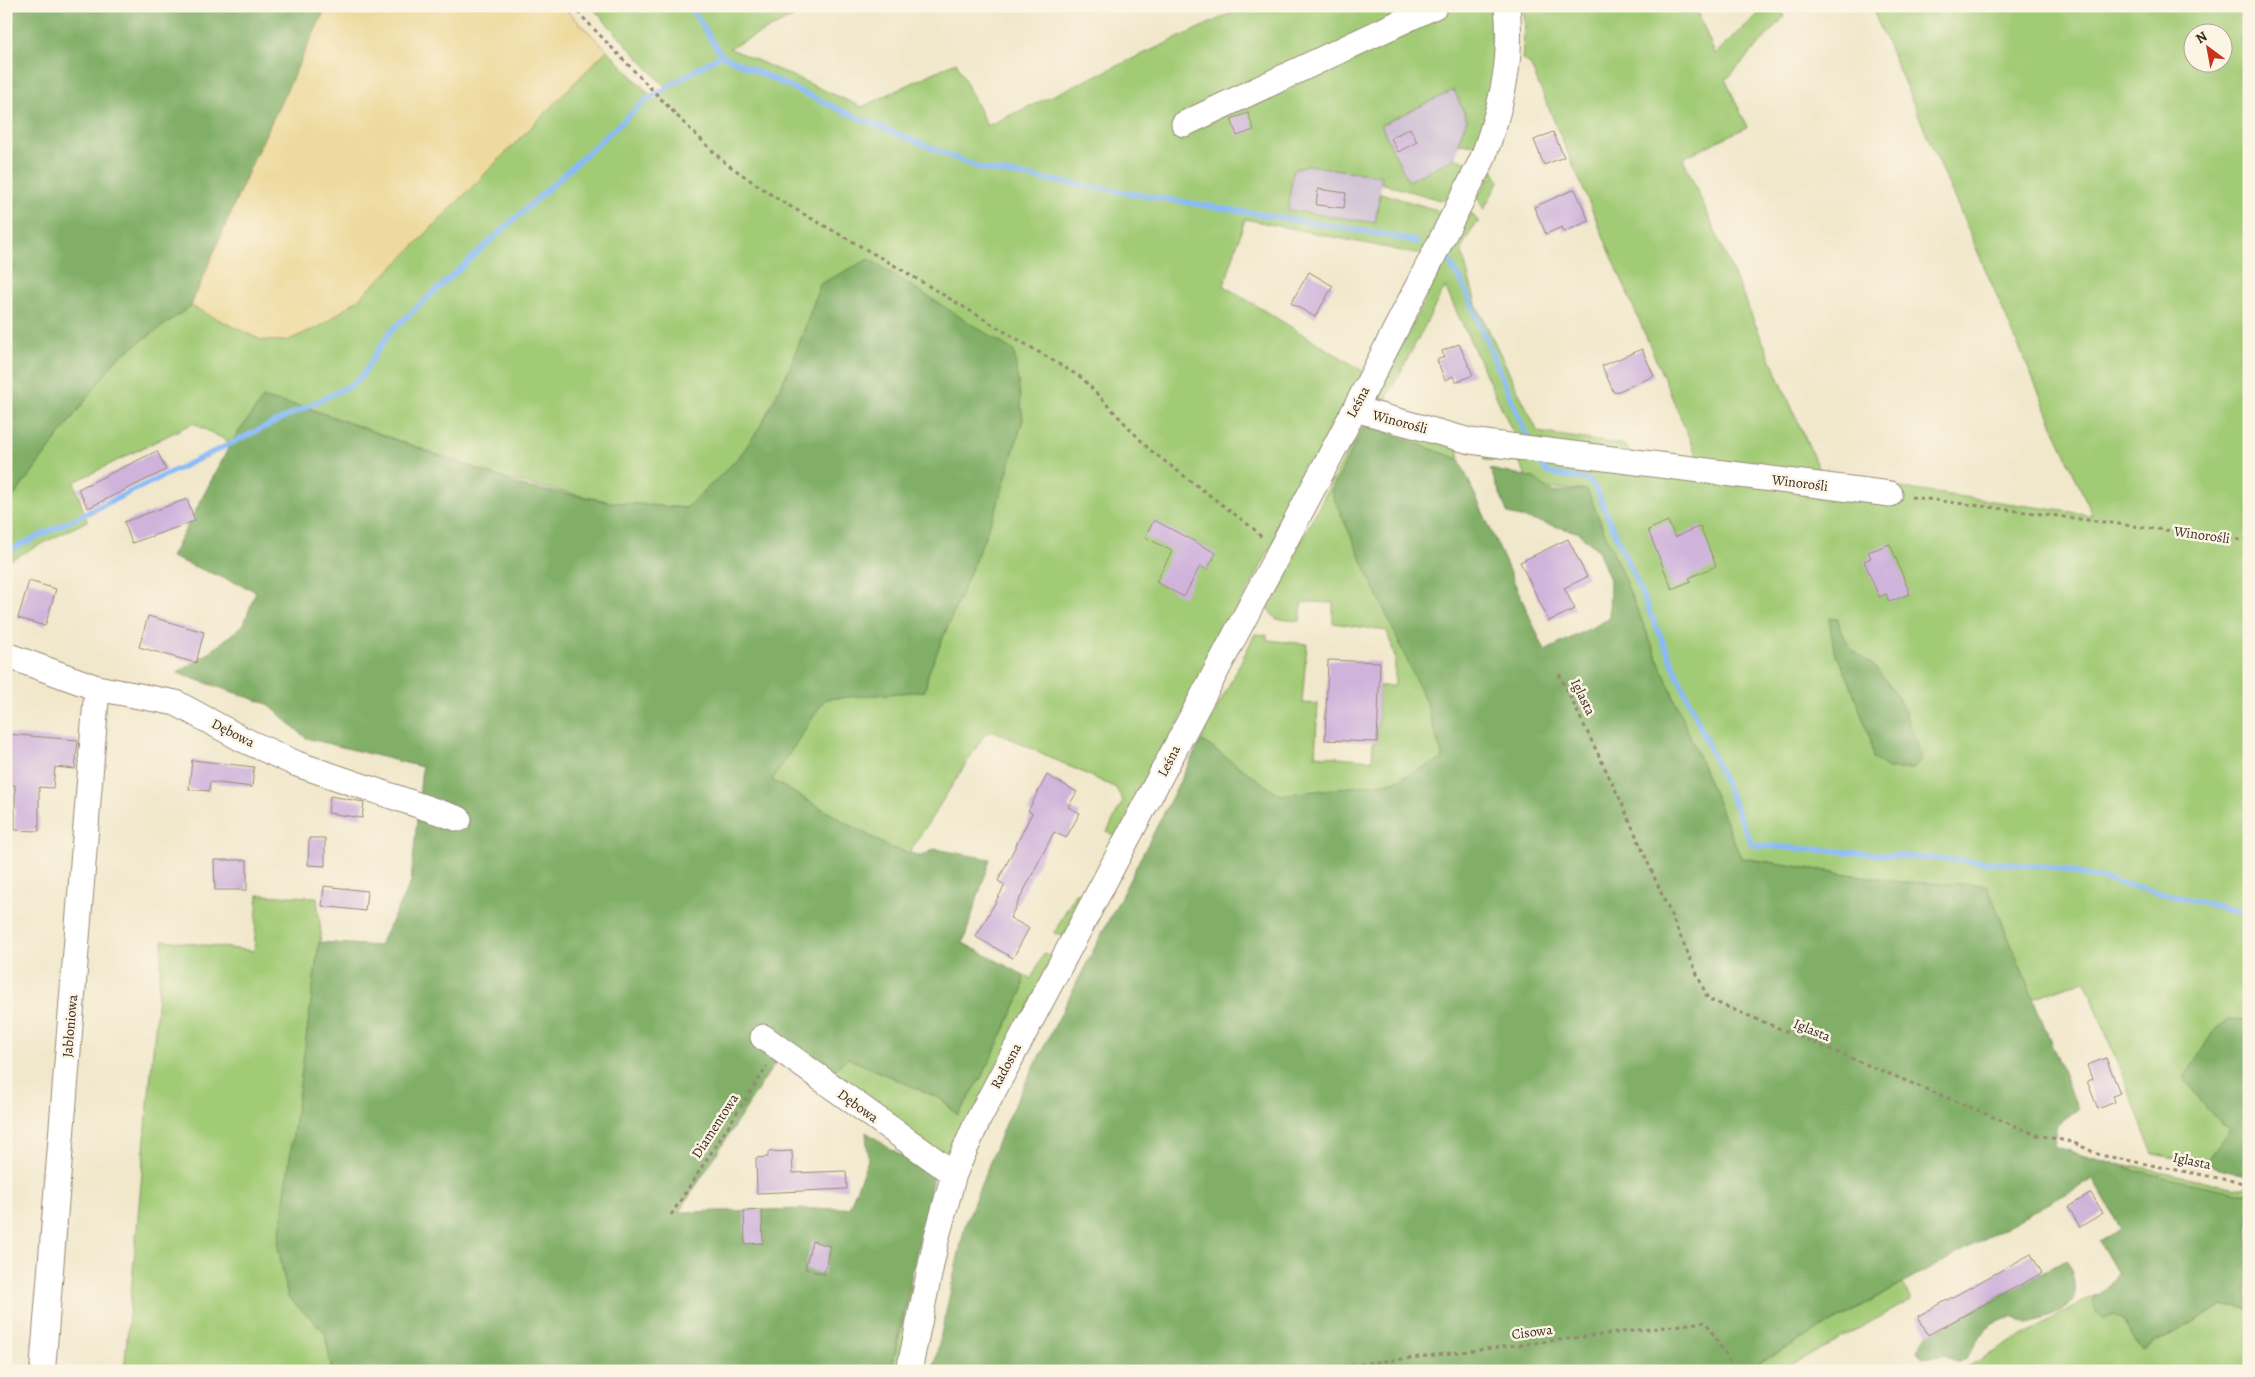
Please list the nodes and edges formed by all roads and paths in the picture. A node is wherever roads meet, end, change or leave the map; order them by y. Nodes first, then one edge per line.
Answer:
1 (572, 6) edge
2 (1435, 6) edge
3 (1507, 6) edge
4 (1184, 124) dead end
5 (1354, 409) junction
6 (1890, 494) joint
7 (2249, 541) edge
8 (1276, 556) junction
9 (6, 655) edge
10 (1560, 674) dead end
11 (97, 688) junction
12 (1158, 783) joint
13 (459, 819) dead end
14 (771, 1043) joint
15 (954, 1174) junction
16 (2249, 1184) edge
17 (672, 1215) dead end
18 (43, 1364) dead end
19 (909, 1371) edge
20 (1304, 1371) edge
21 (1735, 1371) edge

1 - 8 path
2 - 4 street
3 - 5 street, Leśna
5 - 6 street, Winorośli
5 - 8 street, Leśna
6 - 7 path, Winorośli
8 - 12 street, Leśna
9 - 11 street, Dębowa
10 - 16 path, Iglasta
11 - 13 street, Dębowa
11 - 18 street, Jabłoniowa
12 - 15 street, Radosna
14 - 15 street, Dębowa
14 - 17 path, Diamentowa
15 - 19 street, Radosna
20 - 21 path, Cisowa

